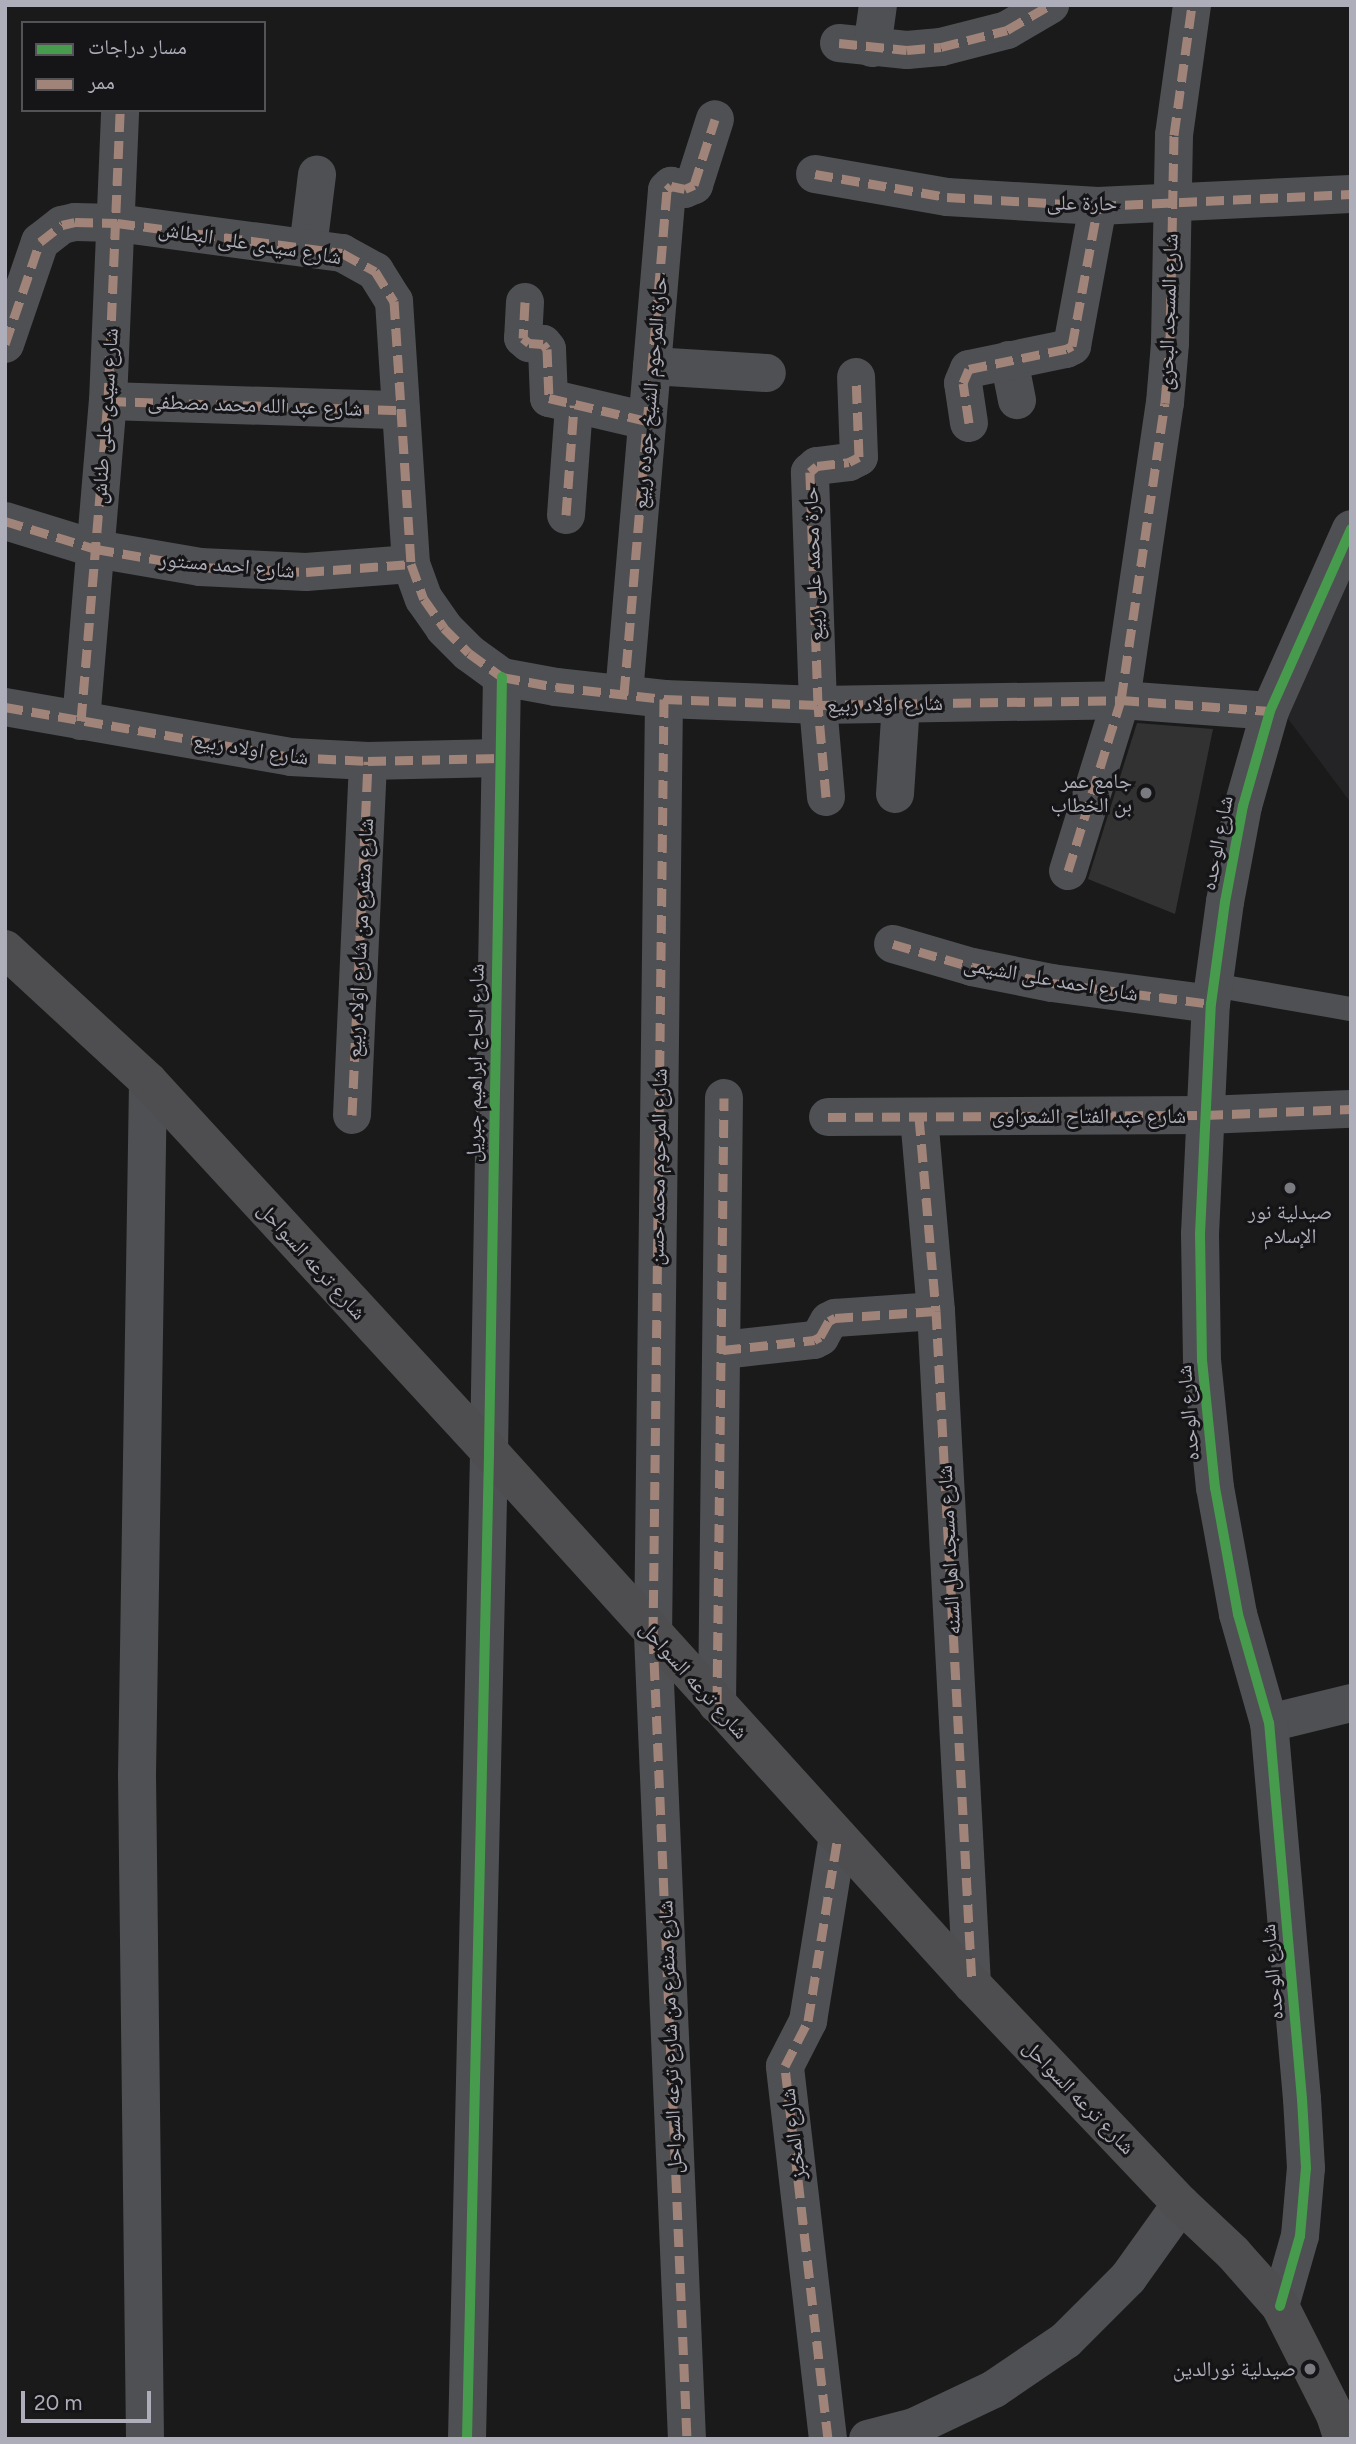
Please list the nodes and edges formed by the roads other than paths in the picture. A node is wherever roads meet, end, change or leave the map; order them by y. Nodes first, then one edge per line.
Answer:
1 (878, 5) edge
2 (1050, 5) edge
3 (1192, 5) edge
4 (120, 112) edge
5 (715, 119) dead end
6 (317, 174) dead end
7 (815, 174) dead end
8 (1351, 194) edge
9 (1171, 202) junction
10 (1098, 206) junction
11 (117, 223) junction
12 (308, 248) junction
13 (525, 302) dead end
14 (5, 344) edge
15 (1009, 360) junction
16 (652, 366) junction
17 (767, 373) dead end
18 (856, 377) dead end
19 (1017, 400) dead end
20 (108, 401) junction
21 (574, 405) junction
22 (401, 410) junction
23 (647, 421) junction
24 (970, 422) dead end
25 (566, 515) dead end
26 (5, 522) edge
27 (1351, 529) edge
28 (96, 549) junction
29 (411, 564) junction
30 (502, 677) junction
31 (624, 694) junction
32 (663, 699) junction
33 (1121, 700) junction
34 (901, 704) junction
35 (818, 705) junction
36 (5, 707) edge
37 (1270, 711) junction
38 (81, 721) junction
39 (499, 758) junction
40 (368, 761) junction
41 (895, 794) dead end
42 (826, 797) dead end
43 (1068, 872) dead end
44 (893, 944) dead end
45 (5, 949) edge
46 (1212, 994) junction
47 (1351, 1009) edge
48 (148, 1081) junction
49 (724, 1098) dead end
50 (1351, 1109) edge
51 (352, 1115) dead end
52 (1205, 1115) junction
53 (828, 1117) dead end
54 (919, 1117) junction
55 (936, 1311) junction
56 (723, 1350) junction
57 (489, 1451) junction
58 (653, 1635) junction
59 (1351, 1703) edge
60 (717, 1704) junction
61 (1269, 1723) junction
62 (838, 1836) junction
63 (972, 1984) junction
64 (1181, 2204) junction
65 (1280, 2306) junction
66 (145, 2439) edge
67 (467, 2439) edge
68 (687, 2439) edge
69 (828, 2439) edge
70 (868, 2439) edge
71 (1343, 2439) edge

1 - 2 street
3 - 9 street, شارع المسجد البحرى
4 - 11 street, شارع سيدى على طناش
5 - 16 street, حارة المرحوم الشيخ جوده ربيع
6 - 12 street
7 - 10 street, حارة على
8 - 9 street, حارة على
9 - 10 street, حارة على
9 - 33 street, شارع المسجد البحرى
10 - 15 street
11 - 12 street, شارع سيدى على البطاش
11 - 14 street, شارع سيدى على البطاش
11 - 20 street, شارع سيدى على طناش
12 - 22 street, شارع سيدى على البطاش
13 - 21 street
15 - 19 street
15 - 24 street
16 - 17 street
16 - 23 street, حارة المرحوم الشيخ جوده ربيع
18 - 35 street, حارة محمد على ربيع
20 - 22 street, شارع عبد الله محمد مصطفى
20 - 28 street, شارع سيدى على طناش
21 - 23 street
21 - 25 street
22 - 29 street, شارع سيدى على البطاش
23 - 31 street, حارة المرحوم الشيخ جوده ربيع
26 - 28 street, شارع احمد مستور
27 - 37 street, شارع الوحده
28 - 29 street, شارع احمد مستور
28 - 38 street, شارع سيدى على طناش
29 - 30 street, شارع سيدى على البطاش
30 - 31 street, شارع اولاد ربيع
30 - 39 street, شارع الحاج ابراهيم جبريل
31 - 32 street, شارع اولاد ربيع
32 - 35 street, شارع اولاد ربيع
32 - 58 street, شارع المرحوم محمد حسن
33 - 34 street, شارع اولاد ربيع
33 - 37 street, شارع اولاد ربيع
33 - 43 street, شارع المسجد البحرى
34 - 35 street, شارع اولاد ربيع
34 - 41 street
35 - 42 street
36 - 38 street, شارع اولاد ربيع
37 - 46 street, شارع الوحده
38 - 40 street, شارع اولاد ربيع
39 - 40 street, شارع اولاد ربيع
39 - 57 street, شارع الحاج ابراهيم جبريل
40 - 51 street, شارع متفرع من شارع اولاد ربيع
44 - 46 street, شارع احمد على الشيمى
45 - 48 main road, شارع ترعه السواحل
46 - 47 lane
46 - 52 street, شارع الوحده
48 - 57 main road, شارع ترعه السواحل
48 - 66 street
49 - 56 street
50 - 52 street, شارع عبد الفتاح الشعراوى
52 - 54 street, شارع عبد الفتاح الشعراوى
52 - 61 street, شارع الوحده
53 - 54 street, شارع عبد الفتاح الشعراوى
54 - 55 street, شارع مسجد اهل السنه
55 - 56 street
55 - 63 street, شارع مسجد اهل السنه
56 - 60 street
57 - 58 main road, شارع ترعه السواحل
57 - 67 street, شارع الحاج ابراهيم جبريل
58 - 60 main road, شارع ترعه السواحل
58 - 68 street, شارع متفرع من شارع ترعه السواحل
59 - 61 street
60 - 62 main road, شارع ترعه السواحل
61 - 65 street, شارع الوحده
62 - 63 main road, شارع ترعه السواحل
62 - 69 street, شارع المخبز
63 - 64 main road, شارع ترعه السواحل
64 - 65 main road, شارع ترعه السواحل
64 - 70 street
65 - 71 main road, شارع ترعه السواحل

